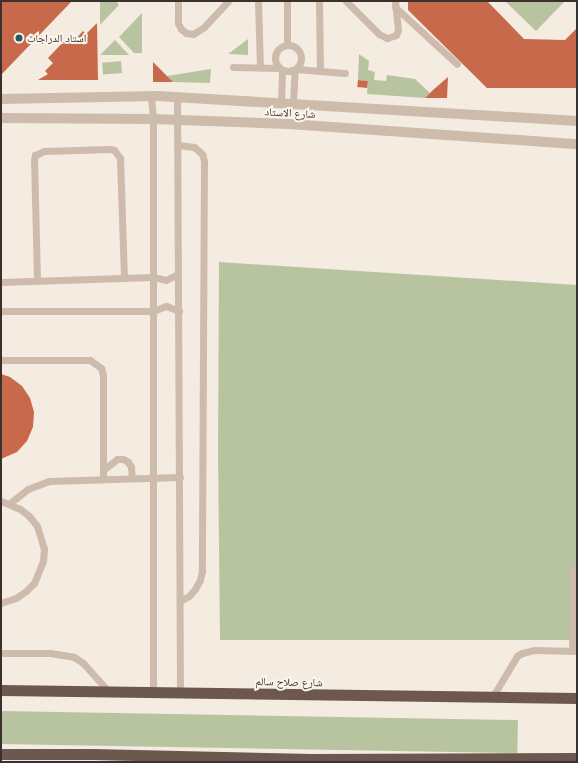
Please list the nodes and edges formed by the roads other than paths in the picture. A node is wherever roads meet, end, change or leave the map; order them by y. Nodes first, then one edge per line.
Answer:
1 (178, 1) edge
2 (228, 1) edge
3 (258, 1) edge
4 (287, 1) edge
5 (319, 1) edge
6 (346, 1) edge
7 (395, 4) edge
8 (288, 45) junction
9 (457, 64) dead end
10 (233, 67) dead end
11 (260, 67) junction
12 (281, 69) junction
13 (296, 69) junction
14 (320, 71) junction
15 (345, 73) dead end
16 (151, 96) junction
17 (177, 97) junction
18 (1, 99) edge
19 (281, 102) junction
20 (293, 103) junction
21 (1, 118) edge
22 (153, 119) junction
23 (178, 120) junction
24 (577, 121) edge
25 (577, 144) edge
26 (178, 145) junction
27 (178, 274) junction
28 (153, 277) junction
29 (124, 278) junction
30 (37, 280) junction
31 (1, 282) edge
32 (1, 311) edge
33 (153, 311) junction
34 (179, 311) junction
35 (1, 360) edge
36 (103, 470) junction
37 (180, 477) junction
38 (132, 478) junction
39 (152, 478) junction
40 (103, 479) junction
41 (1, 501) edge
42 (10, 503) junction
43 (574, 569) dead end
44 (180, 601) junction
45 (1, 603) edge
46 (575, 651) edge
47 (1, 653) edge
48 (1, 690) edge
49 (108, 691) junction
50 (153, 692) junction
51 (180, 692) junction
52 (493, 696) junction
53 (577, 698) edge
54 (1, 754) edge
55 (577, 758) edge
56 (312, 759) junction
57 (557, 760) edge
58 (299, 762) edge

1 - 2 lane
3 - 11 lane
4 - 8 lane
5 - 14 lane
6 - 7 lane
7 - 9 lane
8 - 12 lane
8 - 13 lane
10 - 11 lane
11 - 12 lane
12 - 13 lane
12 - 19 lane
13 - 14 lane
13 - 20 lane
14 - 15 lane
16 - 17 street, شارع الاستاد
16 - 18 street, شارع الاستاد
16 - 22 lane
17 - 19 street, شارع الاستاد
17 - 23 lane
19 - 20 street, شارع الاستاد
20 - 24 street, شارع الاستاد
21 - 22 street, شارع الاستاد
22 - 23 street, شارع الاستاد
22 - 28 lane
23 - 25 street, شارع الاستاد
23 - 26 lane
26 - 27 lane
26 - 44 lane
27 - 28 lane
27 - 34 lane
28 - 29 lane
28 - 33 lane
29 - 30 lane
29 - 30 lane
30 - 31 lane
32 - 33 lane
33 - 34 lane
33 - 39 lane
34 - 37 lane
35 - 36 lane
36 - 38 lane
36 - 40 lane
37 - 39 lane
37 - 44 lane
38 - 39 lane
38 - 40 lane
39 - 50 lane
40 - 42 lane
41 - 42 lane
42 - 45 lane
43 - 46 lane
44 - 51 lane
46 - 52 lane
47 - 49 lane
48 - 49 highway, شارع صلاح سالم
49 - 50 highway, شارع صلاح سالم
50 - 51 highway, شارع صلاح سالم
51 - 52 highway, شارع صلاح سالم
52 - 53 highway, شارع صلاح سالم
54 - 56 highway
55 - 57 highway
56 - 57 highway
56 - 58 highway

